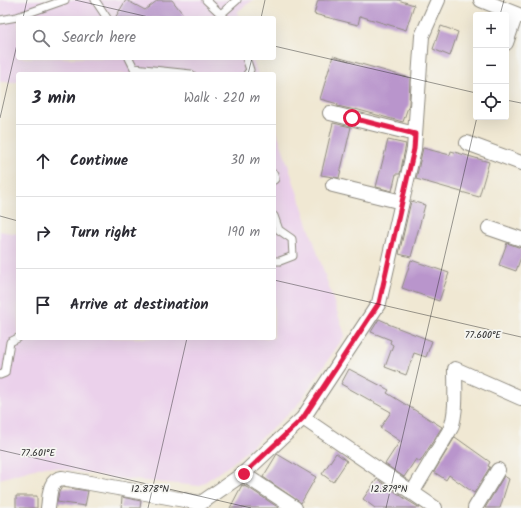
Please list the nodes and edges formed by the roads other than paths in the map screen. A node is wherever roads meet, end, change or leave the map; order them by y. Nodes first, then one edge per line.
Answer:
1 (65, 0) edge
2 (96, 0) edge
3 (206, 0) edge
4 (237, 0) edge
5 (438, 0) edge
6 (481, 0) edge
7 (519, 15) edge
8 (16, 16) edge
9 (17, 16) edge
10 (106, 16) edge
11 (223, 16) edge
12 (0, 20) edge
13 (509, 37) edge
14 (130, 60) edge
15 (246, 60) edge
16 (135, 71) edge
17 (154, 72) edge
18 (249, 72) edge
19 (330, 112) dead end
20 (415, 134) junction
21 (467, 143) dead end
22 (521, 163) edge
23 (333, 185) dead end
24 (402, 202) junction
25 (276, 222) edge
26 (489, 228) dead end
27 (521, 239) edge
28 (276, 261) edge
29 (16, 339) edge
30 (0, 375) edge
31 (521, 398) edge
32 (303, 418) junction
33 (498, 470) dead end
34 (244, 474) junction
35 (412, 493) junction
36 (200, 505) edge
37 (48, 508) edge
38 (295, 508) edge
39 (435, 508) edge
40 (475, 508) edge

1 - 9 lane
2 - 10 lane
3 - 11 lane
4 - 11 lane
5 - 20 street
6 - 7 street
7 - 13 street
8 - 12 lane
14 - 16 lane
15 - 18 lane
16 - 17 lane
19 - 20 street
20 - 24 street
21 - 22 street
23 - 24 street
24 - 32 street
25 - 28 lane
26 - 27 street
29 - 30 lane
31 - 35 street
32 - 34 street
32 - 35 street
33 - 40 street
34 - 36 street
34 - 38 street
35 - 39 street
36 - 37 street

